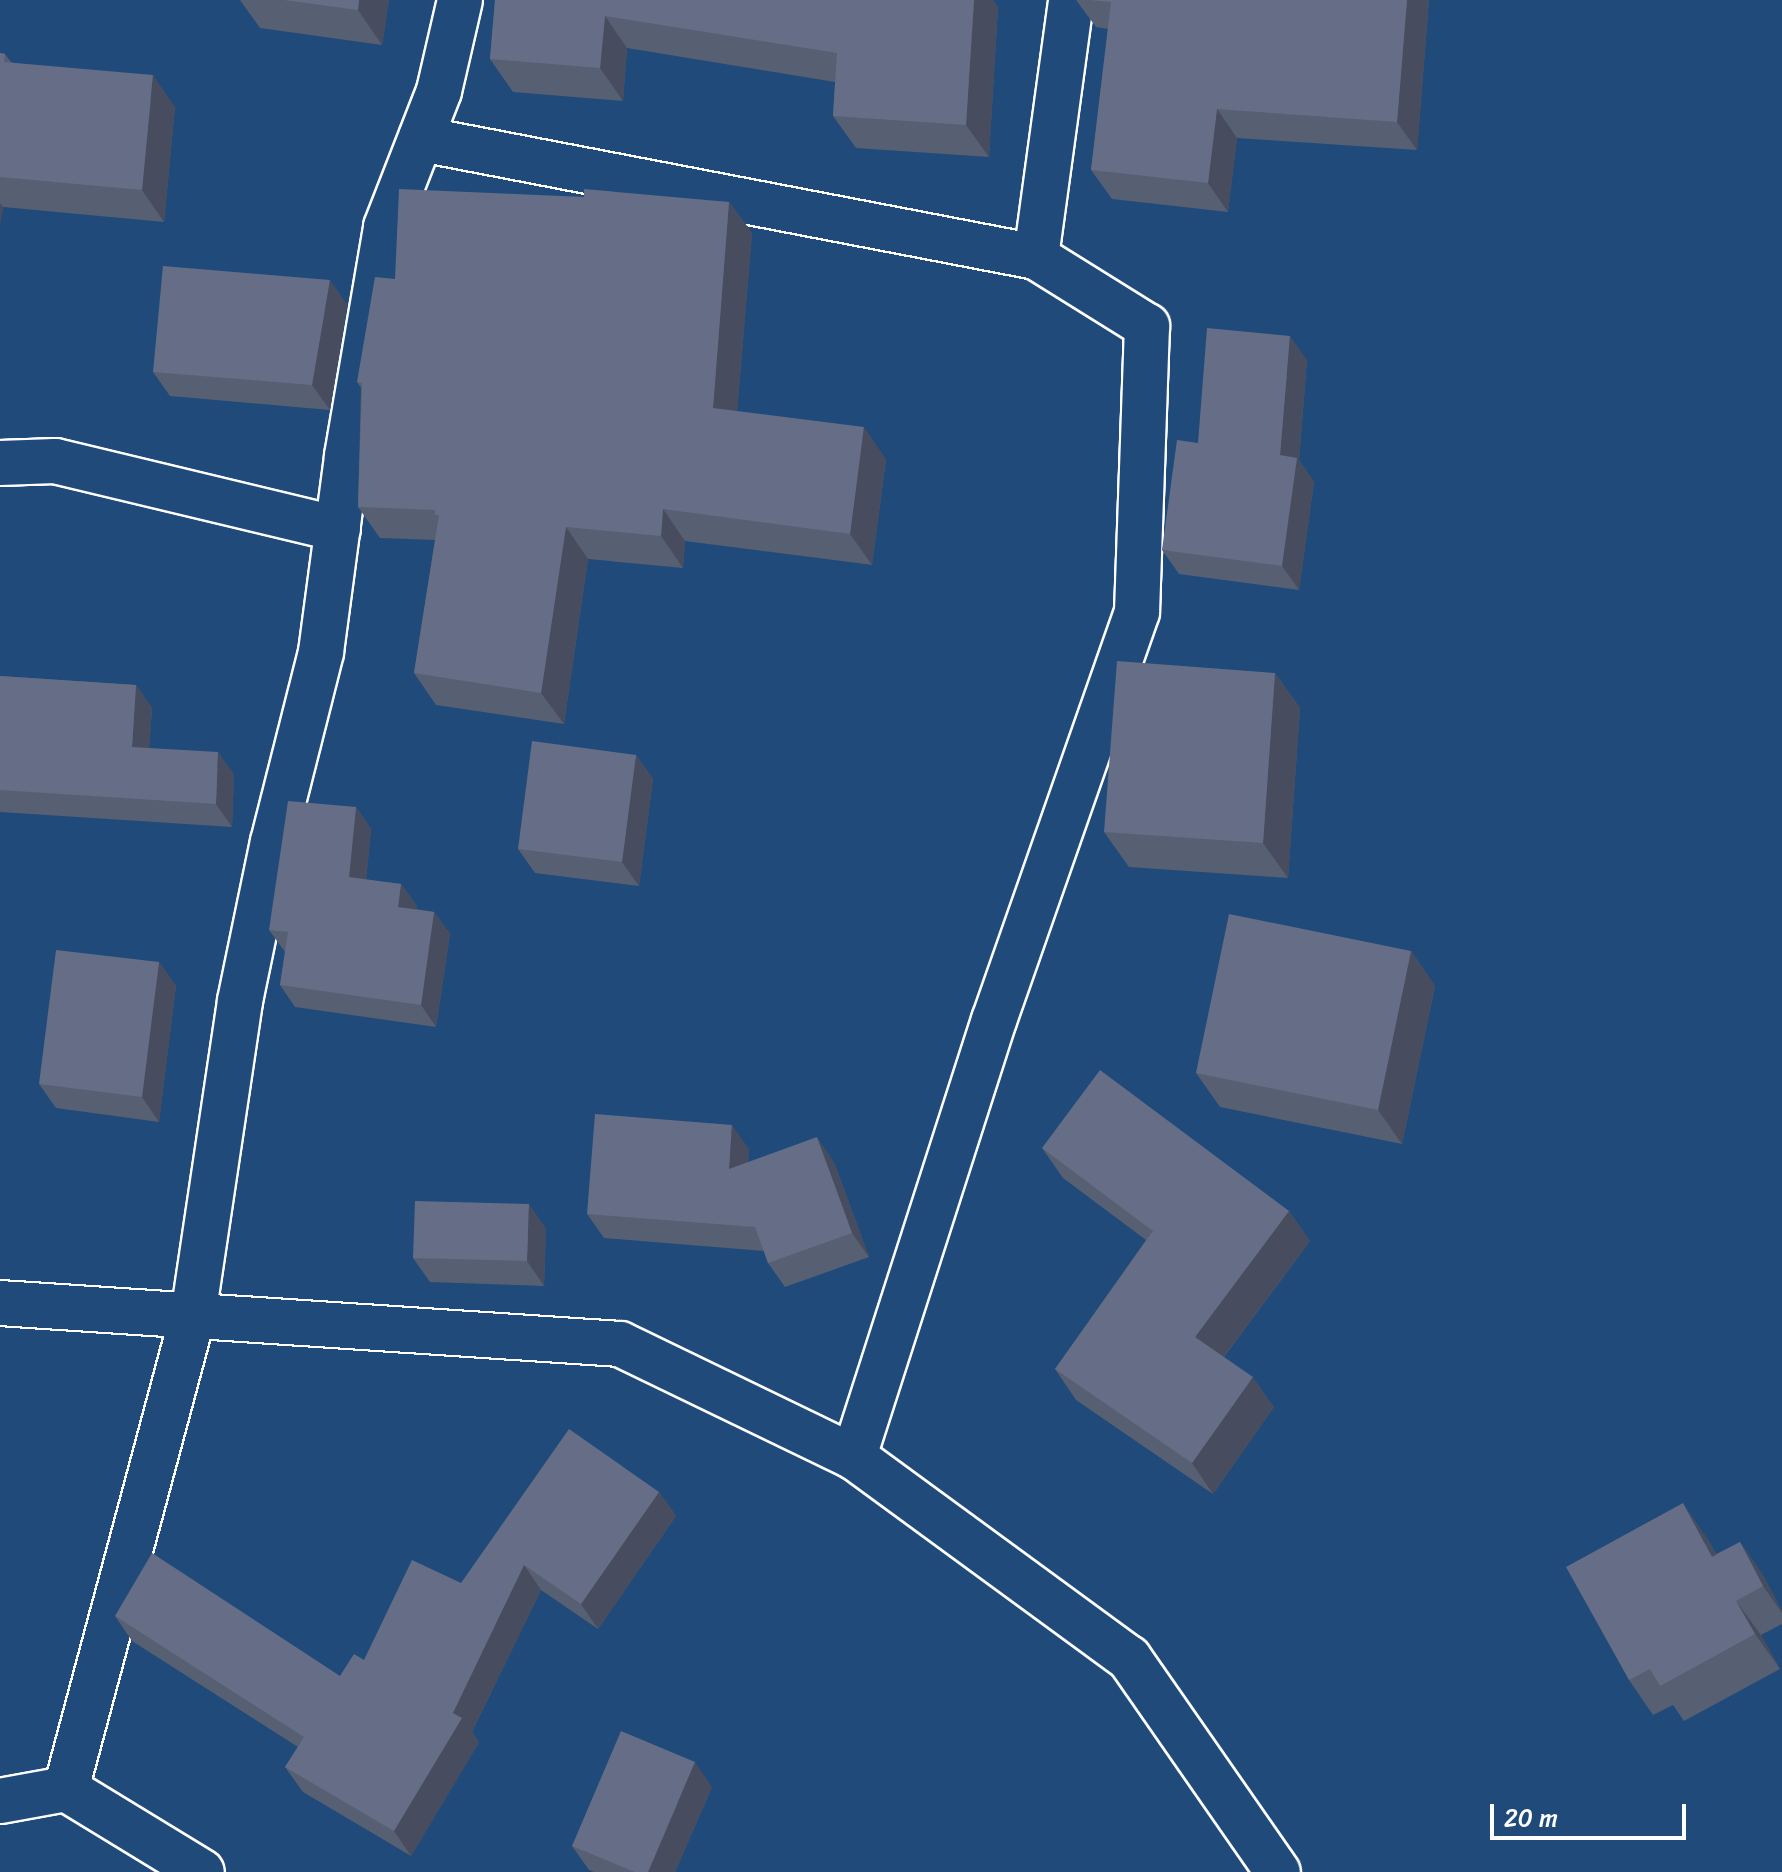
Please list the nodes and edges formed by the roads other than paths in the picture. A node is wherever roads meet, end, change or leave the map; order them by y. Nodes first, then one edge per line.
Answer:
1 (460, 0) edge
2 (1071, 0) edge
3 (421, 139) junction
4 (1036, 257) junction
5 (0, 463) edge
6 (338, 529) junction
7 (0, 1303) edge
8 (193, 1316) junction
9 (854, 1457) junction
10 (66, 1789) junction
11 (0, 1801) edge
12 (202, 1872) edge
13 (1278, 1872) edge

1 - 3 street
2 - 4 street
3 - 4 street
3 - 6 street
4 - 9 street
5 - 6 street
6 - 8 street
7 - 8 street
8 - 9 street
8 - 10 street
9 - 13 street
10 - 11 street
10 - 12 street

